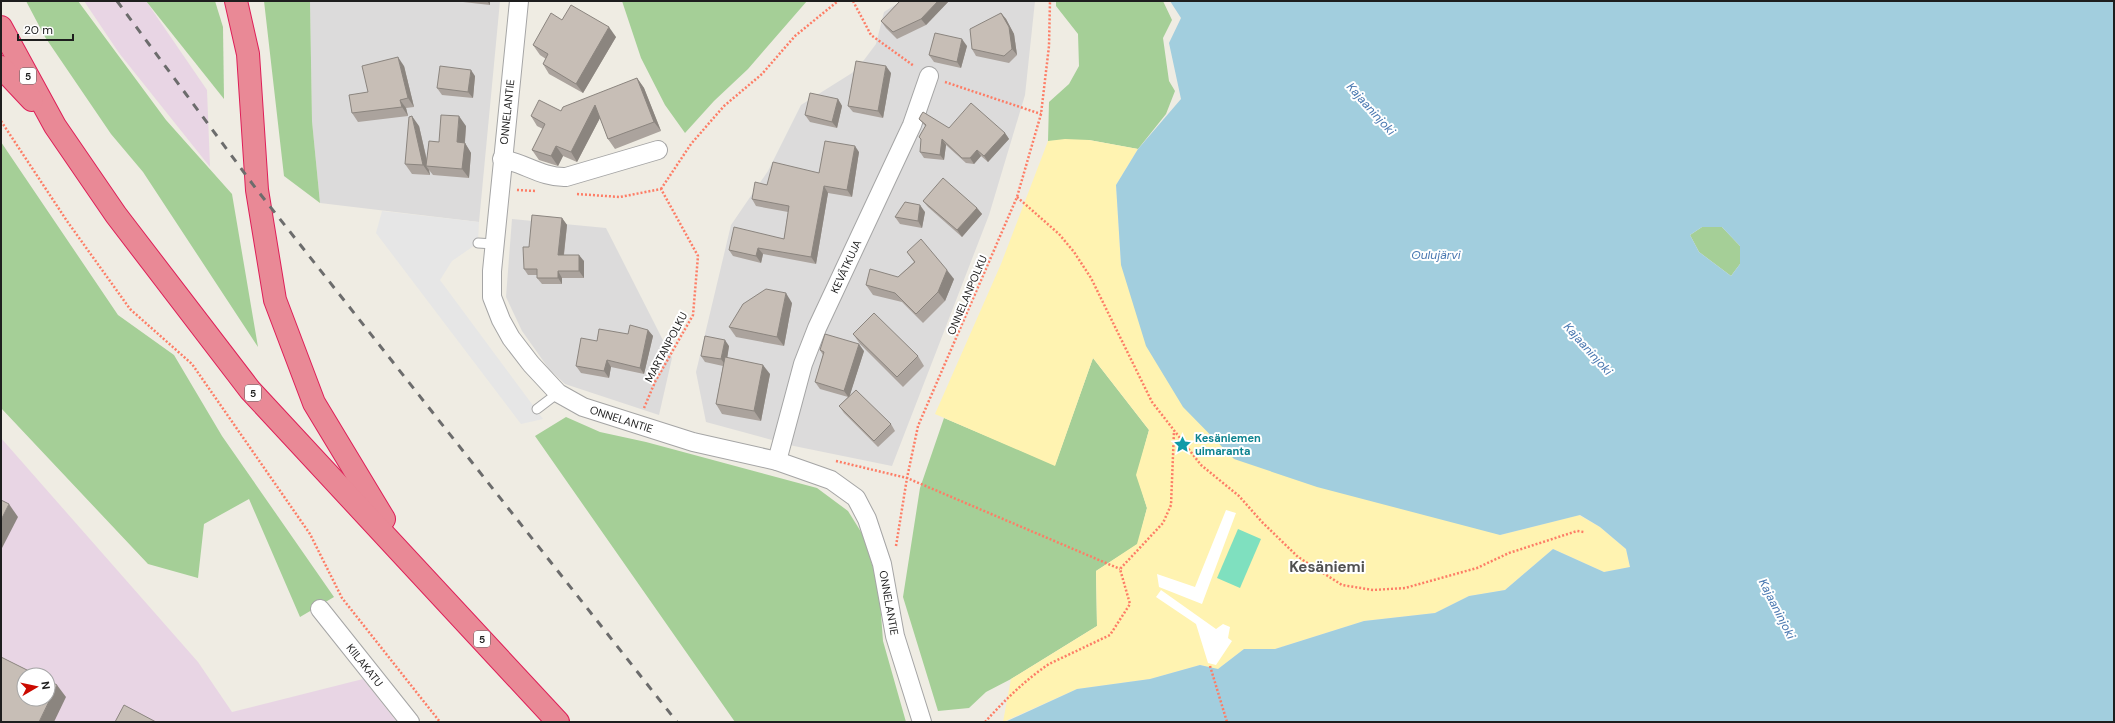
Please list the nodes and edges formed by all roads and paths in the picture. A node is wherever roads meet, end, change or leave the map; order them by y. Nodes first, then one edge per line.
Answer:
1 (236, 1) edge
2 (519, 1) edge
3 (838, 1) edge
4 (1050, 1) edge
5 (1, 26) edge
6 (1, 67) edge
7 (930, 76) dead end
8 (1, 121) edge
9 (55, 126) junction
10 (658, 150) dead end
11 (502, 158) junction
12 (1017, 197) junction
13 (558, 393) junction
14 (537, 409) dead end
15 (637, 424) junction
16 (1174, 431) junction
17 (777, 461) junction
18 (907, 478) junction
19 (1584, 532) dead end
20 (896, 547) dead end
21 (406, 556) junction
22 (1120, 569) junction
23 (320, 609) dead end
24 (1210, 666) dead end
25 (410, 722) edge
26 (440, 722) edge
27 (558, 722) edge
28 (922, 722) edge
29 (985, 722) edge
30 (1227, 722) edge

1 - 21 highway
2 - 11 street, ONNELANTIE
3 - 15 path, MARTANPOLKU
4 - 12 path, ONNELANPOLKU
5 - 9 highway, 5
6 - 9 highway
7 - 17 street, KEVÄTKUJA
8 - 26 path
9 - 21 highway, 5
10 - 11 street
11 - 13 street, ONNELANTIE
12 - 16 path
12 - 18 path, ONNELANPOLKU
13 - 14 lane
13 - 15 street, ONNELANTIE
15 - 17 street, ONNELANTIE
16 - 19 path
16 - 22 path
17 - 28 street, ONNELANTIE
18 - 20 path, ONNELANPOLKU
18 - 22 path
21 - 27 highway, 5
22 - 29 path
23 - 25 street, KIILAKATU
24 - 30 path

